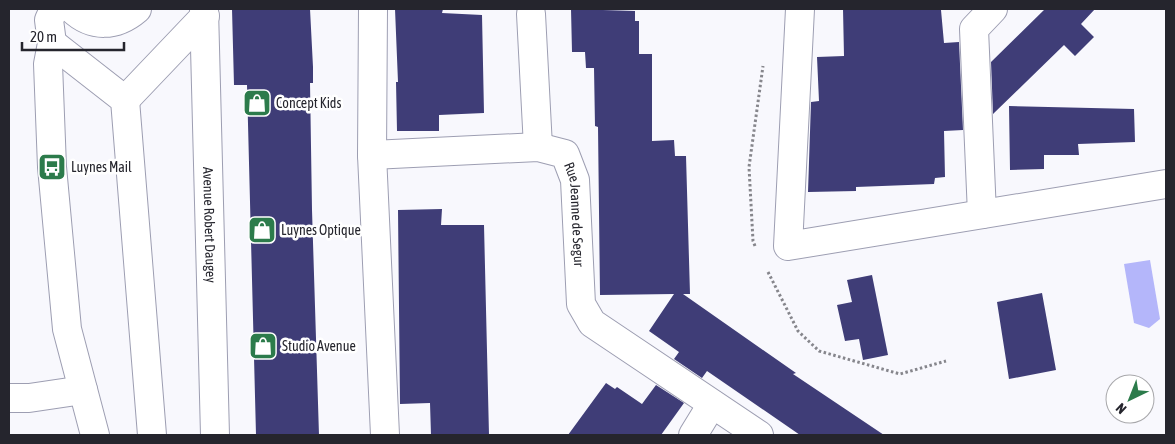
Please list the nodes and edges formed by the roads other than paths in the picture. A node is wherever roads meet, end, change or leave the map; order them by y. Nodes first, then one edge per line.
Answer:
1 (54, 9) edge
2 (72, 9) edge
3 (137, 9) edge
4 (373, 9) edge
5 (800, 9) edge
6 (994, 9) edge
7 (204, 12) edge
8 (531, 14) dead end
9 (95, 23) junction
10 (52, 43) junction
11 (125, 100) junction
12 (538, 147) junction
13 (372, 155) junction
14 (1166, 184) edge
15 (982, 214) junction
16 (83, 390) junction
17 (9, 398) edge
18 (712, 404) junction
19 (95, 435) edge
20 (152, 435) edge
21 (215, 435) edge
22 (385, 435) edge
23 (693, 435) edge
24 (759, 435) edge

1 - 10 street
2 - 9 street
3 - 9 street
4 - 13 street
5 - 15 street
6 - 15 street
7 - 11 street, Avenue Robert Daugey
7 - 21 street, Avenue Robert Daugey
8 - 12 street
9 - 10 street
10 - 11 street
10 - 16 street
11 - 20 street
12 - 13 street, Rue Jeanne de Segur
12 - 18 street, Rue Jeanne de Segur
13 - 22 street
14 - 15 street
16 - 17 street
16 - 19 street
18 - 23 street
18 - 24 street

